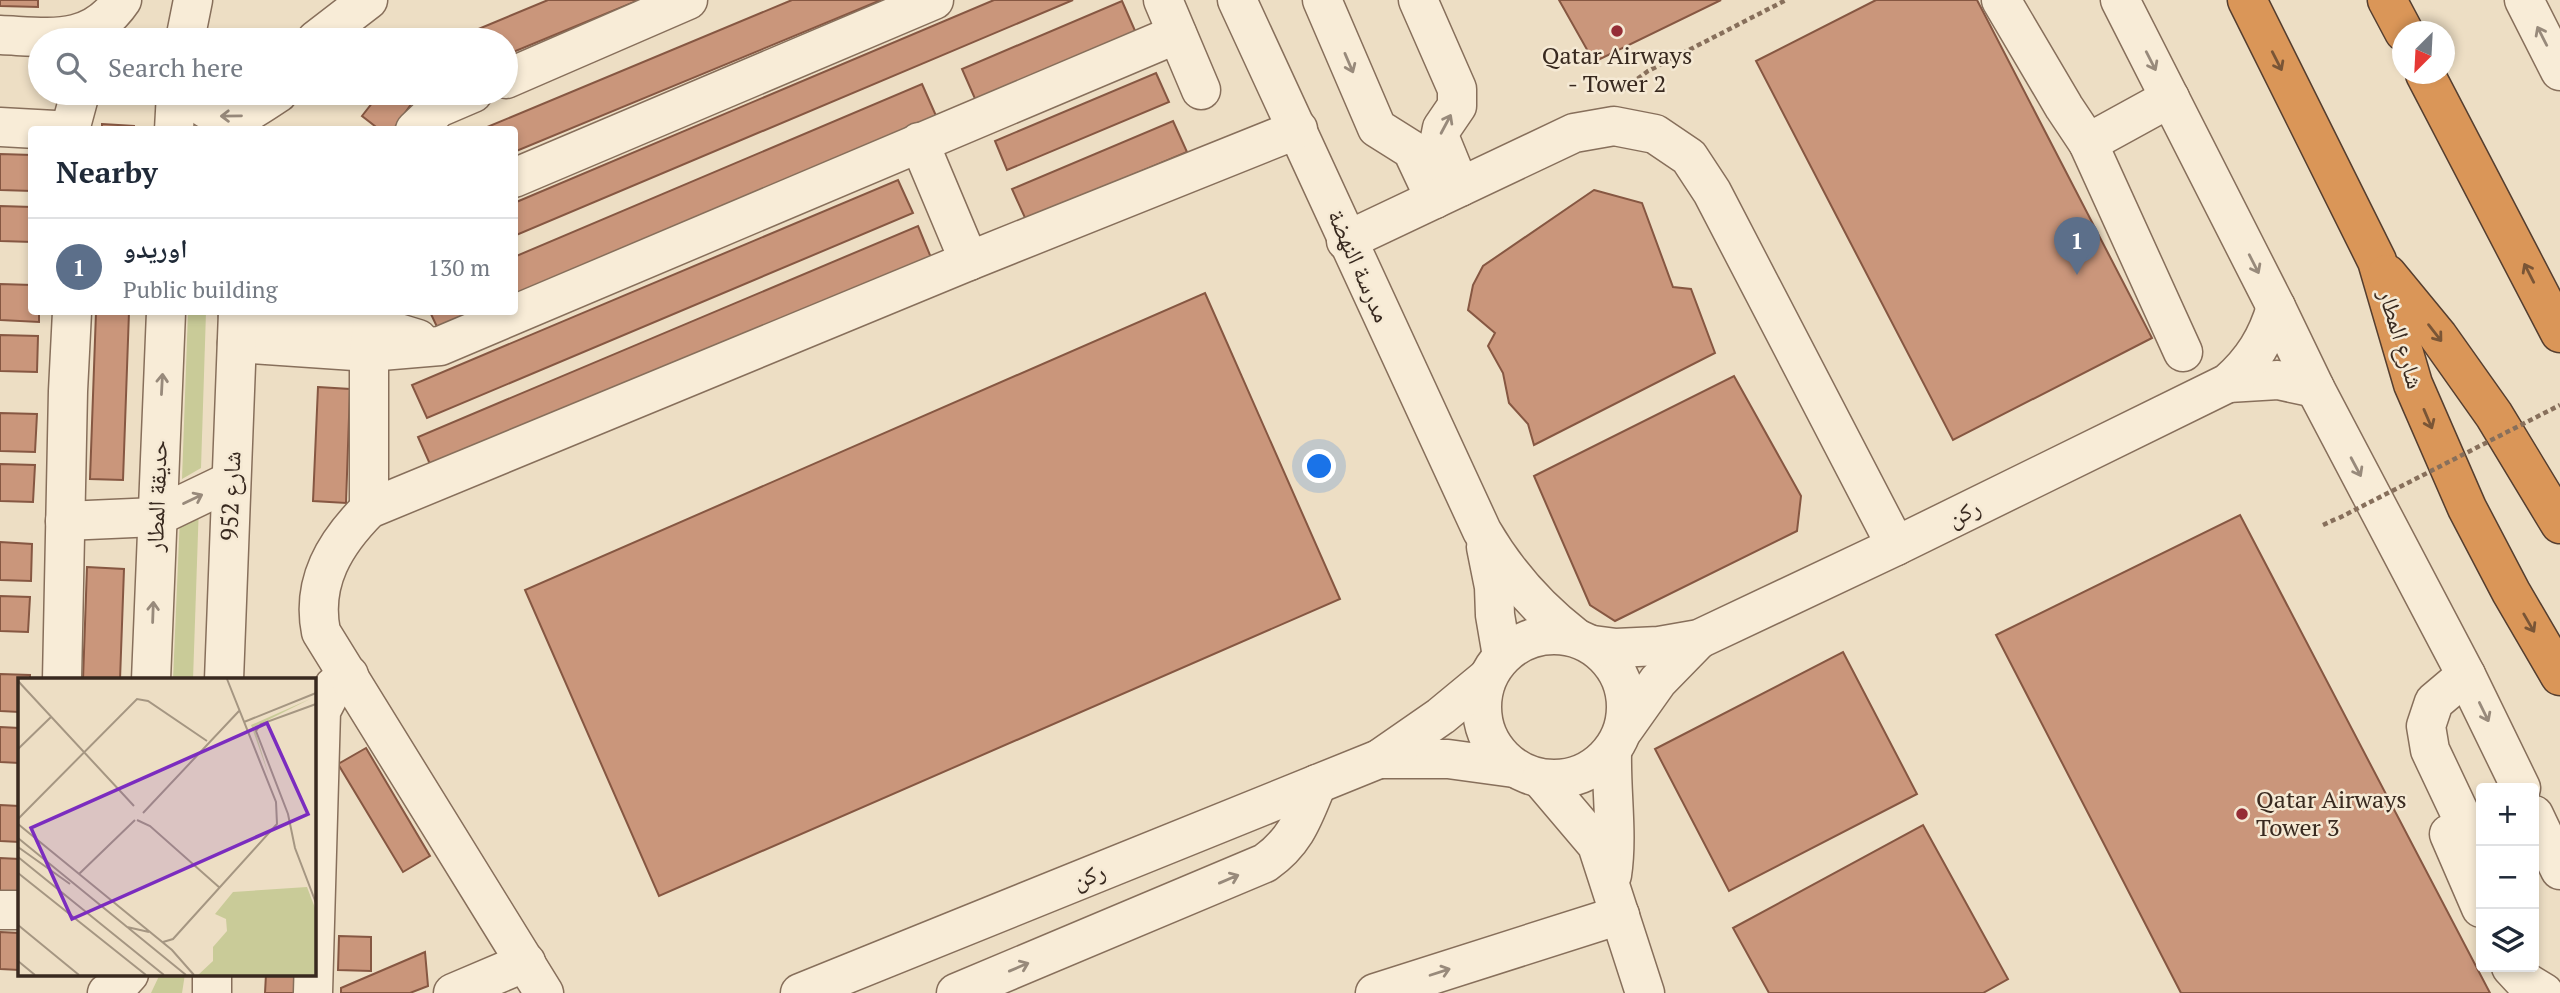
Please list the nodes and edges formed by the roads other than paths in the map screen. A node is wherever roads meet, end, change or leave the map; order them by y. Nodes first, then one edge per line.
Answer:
1 (122, 0) edge
2 (193, 0) edge
3 (368, 0) edge
4 (688, 0) edge
5 (934, 0) edge
6 (1237, 0) edge
7 (1322, 0) edge
8 (1418, 0) edge
9 (2001, 0) edge
10 (2120, 0) edge
11 (2246, 0) edge
12 (2387, 0) edge
13 (2524, 0) edge
14 (1170, 17) edge
15 (2398, 21) edge
16 (100, 28) edge
17 (187, 28) edge
18 (332, 28) edge
19 (0, 35) edge
20 (28, 35) edge
21 (2560, 71) edge
22 (518, 74) edge
23 (2431, 84) edge
24 (1201, 90) dead end
25 (2170, 98) junction
26 (77, 105) edge
27 (175, 105) edge
28 (200, 105) edge
29 (260, 105) edge
30 (274, 105) edge
31 (445, 105) edge
32 (71, 126) edge
33 (174, 126) edge
34 (267, 126) edge
35 (419, 126) edge
36 (0, 127) edge
37 (28, 129) edge
38 (1298, 129) junction
39 (919, 142) junction
40 (2088, 143) junction
41 (518, 176) edge
42 (1447, 193) junction
43 (1346, 241) junction
44 (970, 261) junction
45 (2377, 261) junction
46 (2276, 307) junction
47 (518, 312) edge
48 (72, 315) edge
49 (166, 315) edge
50 (511, 315) edge
51 (237, 323) edge
52 (371, 330) edge
53 (2560, 333) edge
54 (2183, 352) dead end
55 (2228, 383) junction
56 (2315, 388) junction
57 (231, 481) junction
58 (369, 509) junction
59 (156, 517) junction
60 (65, 521) junction
61 (2560, 524) edge
62 (1482, 531) junction
63 (1896, 546) junction
64 (1699, 639) junction
65 (1584, 641) junction
66 (1494, 667) junction
67 (349, 675) junction
68 (2466, 675) junction
69 (2560, 676) edge
70 (62, 678) edge
71 (151, 678) edge
72 (223, 678) edge
73 (1618, 740) junction
74 (1379, 759) junction
75 (1527, 773) junction
76 (2519, 783) edge
77 (1317, 784) junction
78 (2449, 791) junction
79 (2539, 826) edge
80 (2476, 848) edge
81 (2560, 870) edge
82 (2476, 897) edge
83 (1615, 900) junction
84 (0, 910) edge
85 (18, 911) edge
86 (315, 922) edge
87 (2516, 972) edge
88 (2535, 972) edge
89 (127, 976) edge
90 (535, 977) edge
91 (963, 991) edge
92 (107, 993) edge
93 (453, 993) edge
94 (800, 993) edge
95 (1375, 993) edge
96 (1645, 993) edge
97 (2545, 993) edge

1 - 16 street
2 - 17 street
3 - 18 street
4 - 22 street
5 - 41 street
6 - 38 street, مدرسة النهضة
7 -> 42 street
42 -> 8 street
9 - 40 street
10 -> 25 street
11 -> 45 highway, شارع المطار
12 - 15 highway
21 -> 13 street
14 - 24 street
14 - 39 street
19 - 20 street
53 -> 23 highway
25 - 40 street
25 -> 46 street
26 - 32 street
27 - 33 street
29 -> 28 street
30 - 34 street
31 - 35 street
36 - 37 street
38 - 43 street, مدرسة النهضة
38 - 44 street
39 - 44 street
39 - 47 street
40 - 54 street
42 - 43 street
42 - 63 street
43 - 62 street, مدرسة النهضة
44 - 58 street
45 -> 61 highway
45 -> 69 highway, شارع المطار
46 - 55 street
46 - 56 street
48 - 60 street
59 -> 49 street, حديقة المطار
50 - 52 street
51 - 52 street
51 - 57 street, شارع 952
52 - 58 street
55 - 56 street
55 - 63 street, ركن
56 -> 68 street
59 -> 57 street
57 - 72 street, شارع 952
58 - 67 street
59 - 60 street
71 -> 59 street, حديقة المطار
60 - 70 street
62 - 65 street, مدرسة النهضة
62 - 66 street, مدرسة النهضة
63 - 64 street, ركن
64 - 65 street, ركن
64 - 73 street, ركن
65 - 66 street
65 - 73 street
66 - 74 street, ركن
66 - 75 street
67 - 86 street
67 - 90 street
68 -> 76 street
68 - 78 street
73 - 75 street
73 - 83 street
74 - 75 street, ركن
74 - 77 street, ركن
75 - 83 street
91 -> 77 street
77 - 94 street, ركن
78 - 80 street
78 - 82 street
79 - 81 street
95 -> 83 street
83 - 96 street
84 - 85 street
87 - 97 street
88 - 97 street
89 - 92 street
90 - 93 street

